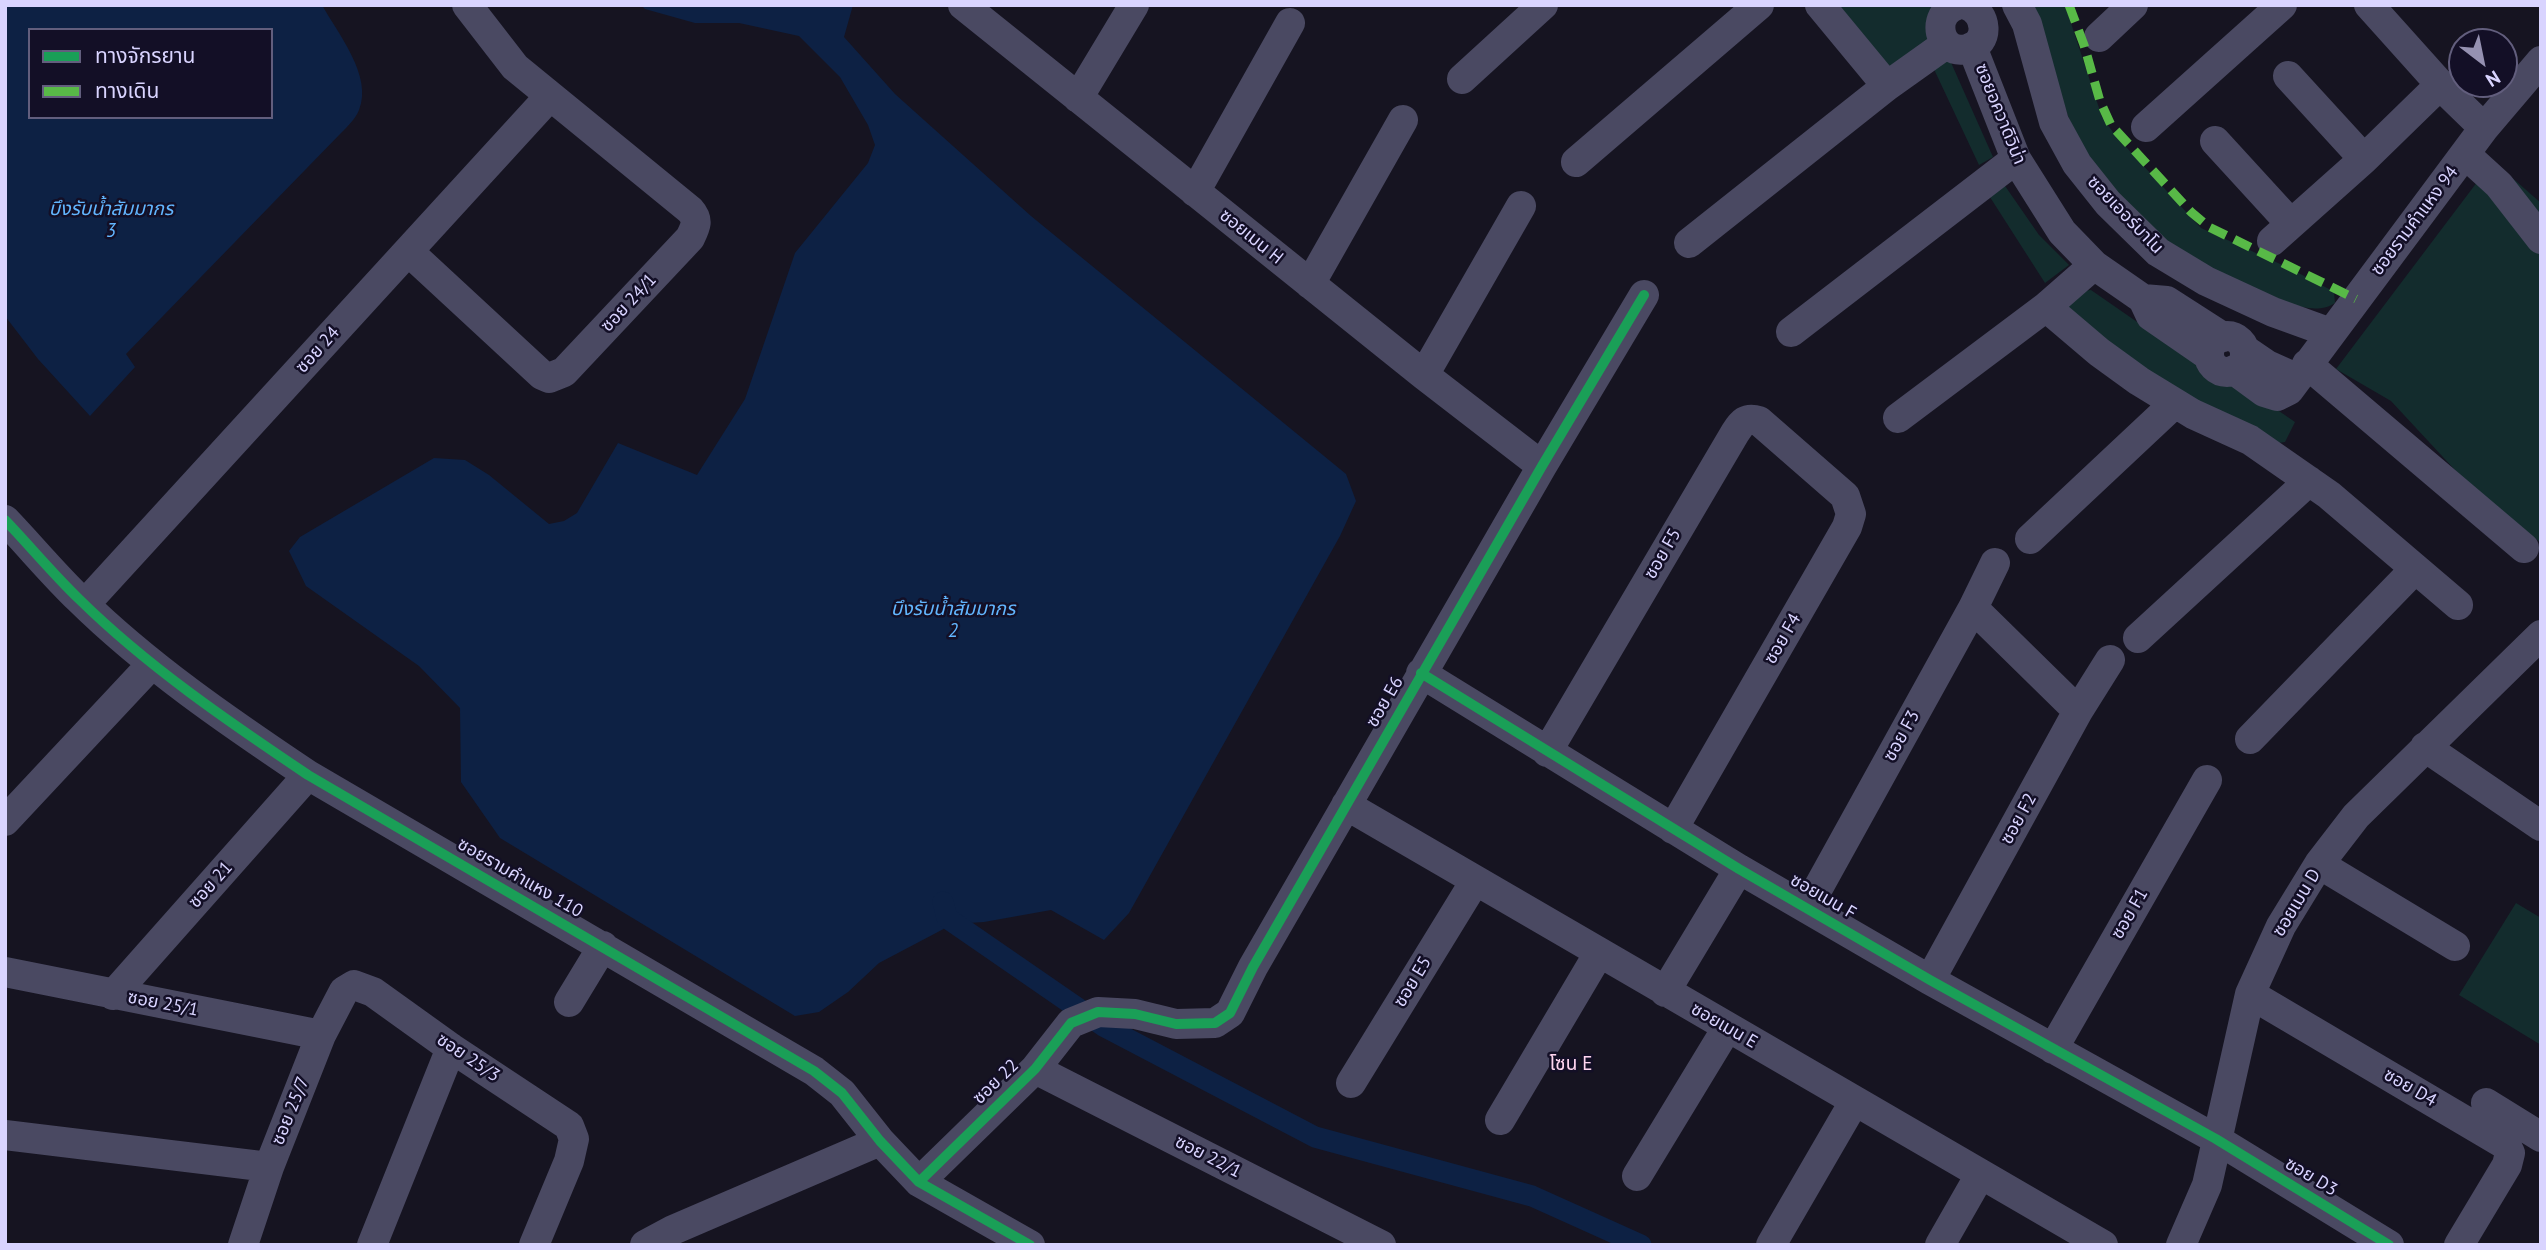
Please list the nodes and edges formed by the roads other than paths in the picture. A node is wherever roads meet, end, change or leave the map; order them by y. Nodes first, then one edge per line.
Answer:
1 (467, 5) edge
2 (963, 5) edge
3 (1134, 5) edge
4 (1543, 5) edge
5 (1759, 5) edge
6 (1820, 5) edge
7 (2017, 5) edge
8 (2133, 5) edge
9 (2282, 5) edge
10 (2370, 5) edge
11 (1957, 6) edge
12 (1290, 23) dead end
13 (2099, 37) dead end
14 (1959, 46) junction
15 (2539, 55) edge
16 (2288, 76) dead end
17 (1462, 79) dead end
18 (2441, 84) junction
19 (1887, 86) junction
20 (550, 96) junction
21 (1078, 98) junction
22 (1403, 120) dead end
23 (2146, 128) dead end
24 (2484, 128) junction
25 (2215, 141) dead end
26 (2465, 155) junction
27 (2015, 159) junction
28 (2364, 159) junction
29 (1576, 162) dead end
30 (1195, 192) junction
31 (1521, 206) dead end
32 (2541, 239) edge
33 (1689, 243) dead end
34 (408, 251) junction
35 (2094, 265) junction
36 (1310, 284) junction
37 (1644, 295) dead end
38 (2046, 307) junction
39 (1791, 332) dead end
40 (2331, 332) junction
41 (2302, 371) junction
42 (1424, 375) junction
43 (2175, 403) junction
44 (1898, 418) dead end
45 (1802, 458) joint
46 (1542, 466) junction
47 (2309, 481) junction
48 (5, 521) edge
49 (2030, 539) dead end
50 (2524, 548) dead end
51 (1995, 562) dead end
52 (2415, 569) junction
53 (85, 604) junction
54 (2458, 605) dead end
55 (1973, 608) junction
56 (2541, 635) edge
57 (2138, 638) dead end
58 (2110, 660) dead end
59 (152, 663) junction
60 (1421, 673) junction
61 (2078, 711) junction
62 (2250, 739) dead end
63 (2425, 747) junction
64 (1547, 752) junction
65 (308, 775) junction
66 (2207, 780) dead end
67 (1346, 806) junction
68 (5, 821) edge
69 (2541, 826) edge
70 (1673, 829) junction
71 (2319, 864) junction
72 (1739, 869) junction
73 (1475, 881) junction
74 (1807, 908) junction
75 (603, 946) junction
76 (2455, 946) dead end
77 (1599, 953) junction
78 (5, 972) edge
79 (1930, 980) junction
80 (354, 985) joint
81 (1665, 992) junction
82 (2250, 994) junction
83 (113, 995) junction
84 (569, 1002) dead end
85 (1086, 1017) joint
86 (1727, 1028) junction
87 (321, 1035) junction
88 (452, 1048) junction
89 (2053, 1049) junction
90 (1035, 1069) junction
91 (1351, 1083) dead end
92 (1854, 1102) junction
93 (2486, 1103) dead end
94 (1500, 1120) dead end
95 (5, 1135) edge
96 (2541, 1137) edge
97 (2216, 1139) junction
98 (880, 1141) junction
99 (269, 1167) junction
100 (1980, 1175) junction
101 (1637, 1176) dead end
102 (919, 1182) junction
103 (1011, 1241) edge
104 (243, 1245) edge
105 (372, 1245) edge
106 (534, 1245) edge
107 (645, 1245) edge
108 (1381, 1245) edge
109 (1771, 1245) edge
110 (1940, 1245) edge
111 (2103, 1245) edge
112 (2181, 1245) edge
113 (2389, 1245) edge
114 (2459, 1245) edge

1 - 20 street
2 - 21 street, ซอยเมน H
3 - 21 street
4 - 17 street
5 - 29 street
6 - 19 street
7 - 40 street, ซอยเออร์บาโน
8 - 13 street
9 - 23 street
10 - 18 street
11 - 14 street, ซอยอควาดิวิน่า
12 - 30 street
14 - 19 street
14 - 27 street, ซอยอควาดิวิน่า
15 - 24 street, ซอยรามคําแหง 94
16 - 28 street
18 - 24 street
18 - 28 street
19 - 33 street
20 - 34 street, ซอย 24
20 - 34 street, ซอย 24/1
21 - 30 street, ซอยเมน H
22 - 36 street
24 - 26 street, ซอยรามคําแหง 94
25 - 28 street
26 - 32 street
26 - 40 street, ซอยรามคําแหง 94
27 - 35 street, ซอยอควาดิวิน่า
27 - 39 street
30 - 36 street, ซอยเมน H
31 - 42 street
34 - 53 street, ซอย 24
35 - 38 street
35 - 41 street, ซอยอควาดิวิน่า
36 - 42 street, ซอยเมน H
37 - 46 street, ซอย E6
38 - 43 street
38 - 44 street
40 - 41 street, ซอยรามคําแหง 94
41 - 50 street, ซอยอควาดิวิน่า
42 - 46 street, ซอยเมน H
43 - 47 street
43 - 49 street
45 - 64 street, ซอย F5
45 - 70 street, ซอย F4
46 - 60 street, ซอย E6
47 - 52 street
47 - 57 street
48 - 53 street, ซอยรามคำแหง 110
51 - 55 street, ซอย F3
52 - 54 street
52 - 62 street
53 - 59 street, ซอยรามคำแหง 110
55 - 61 street
55 - 74 street, ซอย F3
56 - 63 street, ซอยเมน D
58 - 61 street, ซอย F2
59 - 65 street, ซอยรามคำแหง 110
59 - 68 street
60 - 64 street, ซอยเมน F
60 - 67 street, ซอย E6
61 - 79 street, ซอย F2
63 - 69 street
63 - 71 street, ซอยเมน D
64 - 70 street, ซอยเมน F
65 - 75 street, ซอยรามคำแหง 110
65 - 83 street, ซอย 21
66 - 89 street, ซอย F1
67 - 73 street, ซอยเมน E
67 - 85 street, ซอย E6
70 - 72 street, ซอยเมน F
71 - 76 street
71 - 82 street, ซอยเมน D
72 - 74 street, ซอยเมน F
72 - 81 street
73 - 77 street, ซอยเมน E
73 - 91 street, ซอย E5
74 - 79 street, ซอยเมน F
75 - 84 street
75 - 98 street, ซอยรามคำแหง 110
77 - 81 street, ซอยเมน E
77 - 94 street
78 - 83 street, ซอย 25/1
79 - 89 street, ซอยเมน F
80 - 87 street, ซอย 25/7
80 - 88 street, ซอย 25/3
81 - 86 street, ซอยเมน E
82 - 97 street, ซอยเมน D
82 - 114 street, ซอย D4
83 - 87 street, ซอย 25/1
85 - 90 street, ซอย 22
86 - 92 street, ซอยเมน E
86 - 101 street
87 - 99 street, ซอย 25/7
88 - 105 street
88 - 106 street, ซอย 25/3
89 - 97 street, ซอยเมน F
90 - 102 street, ซอย 22
90 - 108 street, ซอย 22/1
92 - 100 street, ซอยเมน E
92 - 109 street
93 - 96 street
95 - 99 street
97 - 112 street, ซอยเมน D
97 - 113 street, ซอย D3
98 - 102 street, ซอยรามคำแหง 110
98 - 107 street
99 - 104 street, ซอย 25/7
100 - 110 street
100 - 111 street, ซอยเมน E
102 - 103 street, ซอยรามคำแหง 110

